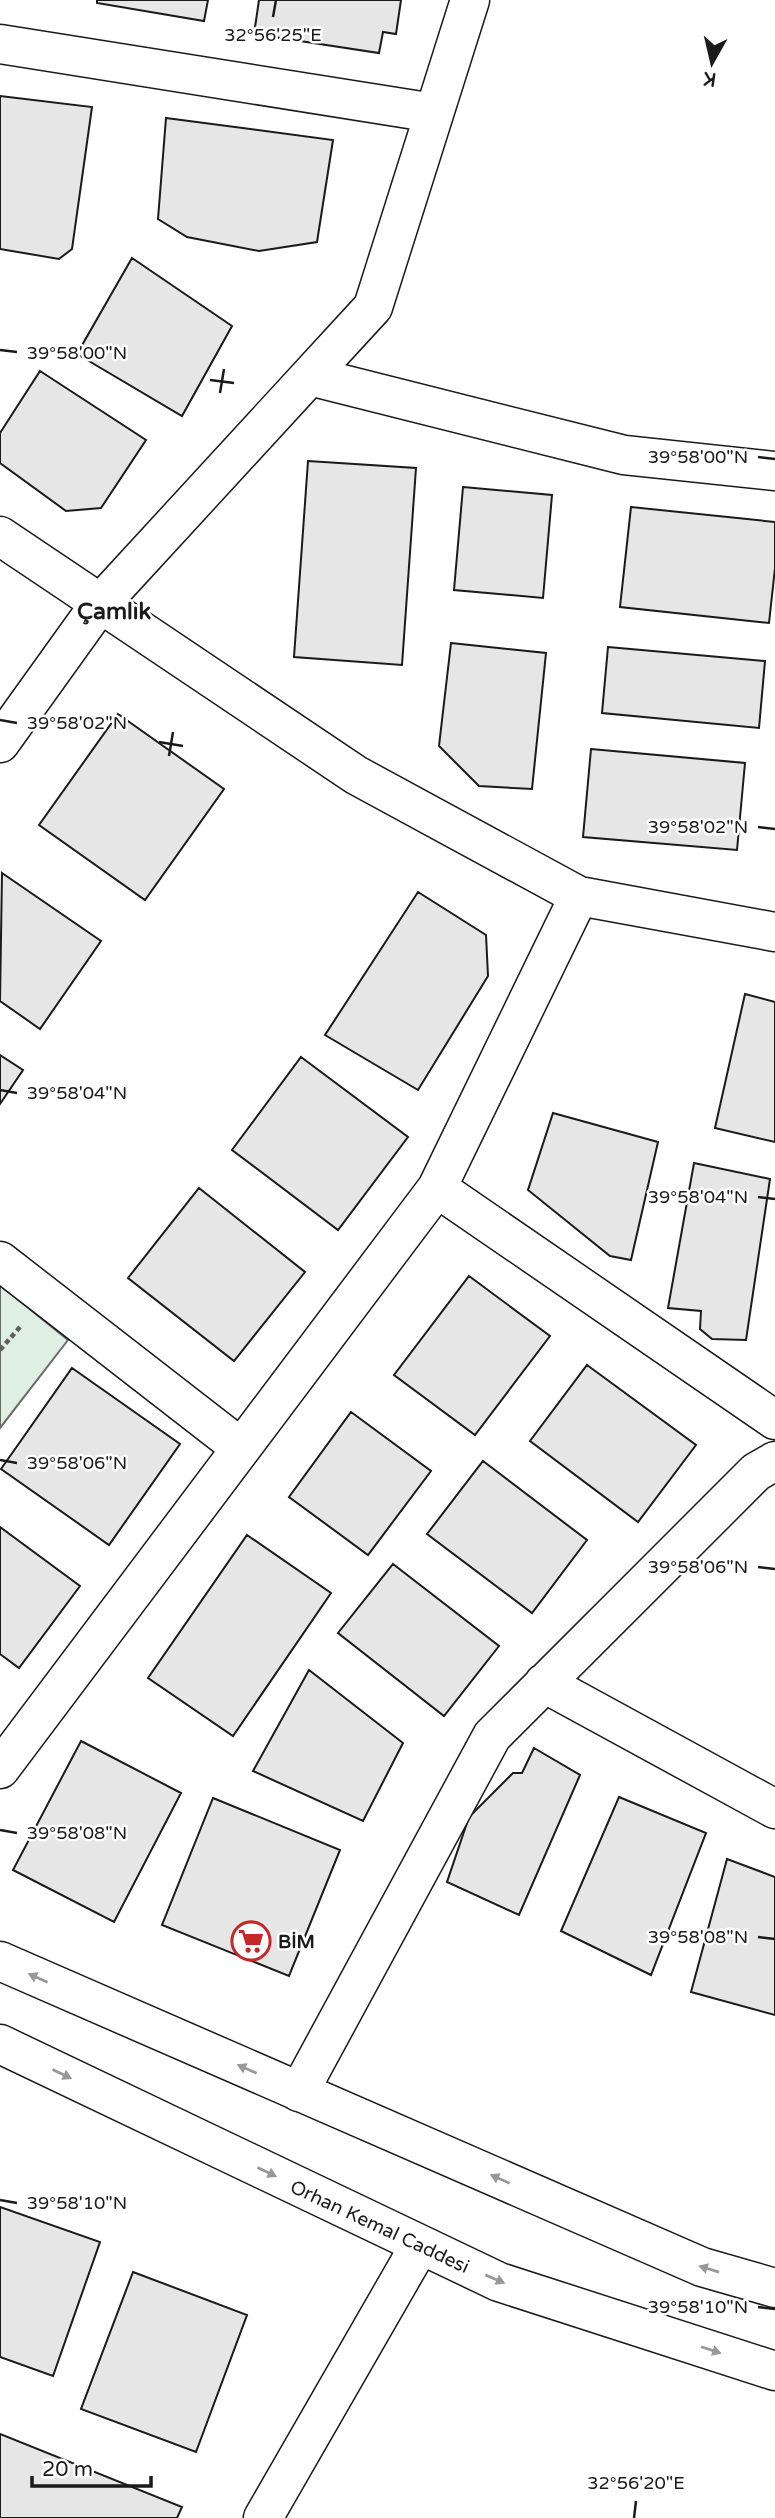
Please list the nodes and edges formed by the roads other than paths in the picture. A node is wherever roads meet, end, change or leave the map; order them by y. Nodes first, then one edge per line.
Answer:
1 (470, 0) edge
2 (0, 44) edge
3 (434, 113) junction
4 (310, 376) junction
5 (775, 471) edge
6 (0, 536) edge
7 (99, 605) junction
8 (0, 743) edge
9 (579, 896) junction
10 (775, 932) edge
11 (437, 1188) junction
12 (0, 1261) edge
13 (775, 1420) edge
14 (241, 1448) junction
15 (775, 1461) edge
16 (544, 1683) junction
17 (0, 1769) edge
18 (775, 1809) edge
19 (0, 1961) edge
20 (0, 2044) edge
21 (299, 2092) junction
22 (420, 2245) junction
23 (775, 2288) edge
24 (775, 2371) edge
25 (263, 2518) edge

1 - 3 street
2 - 3 street
3 - 4 street
4 - 5 street
4 - 7 street
6 - 7 street
7 - 8 street
7 - 9 street
9 - 10 street
9 - 11 street
11 - 13 street
11 - 14 street
12 - 14 street
14 - 17 street
15 - 16 street
16 - 18 street
16 - 21 street
21 -> 19 street
20 -> 22 street, Orhan Kemal Caddesi
23 -> 21 street
22 -> 24 street, Orhan Kemal Caddesi
22 - 25 street

